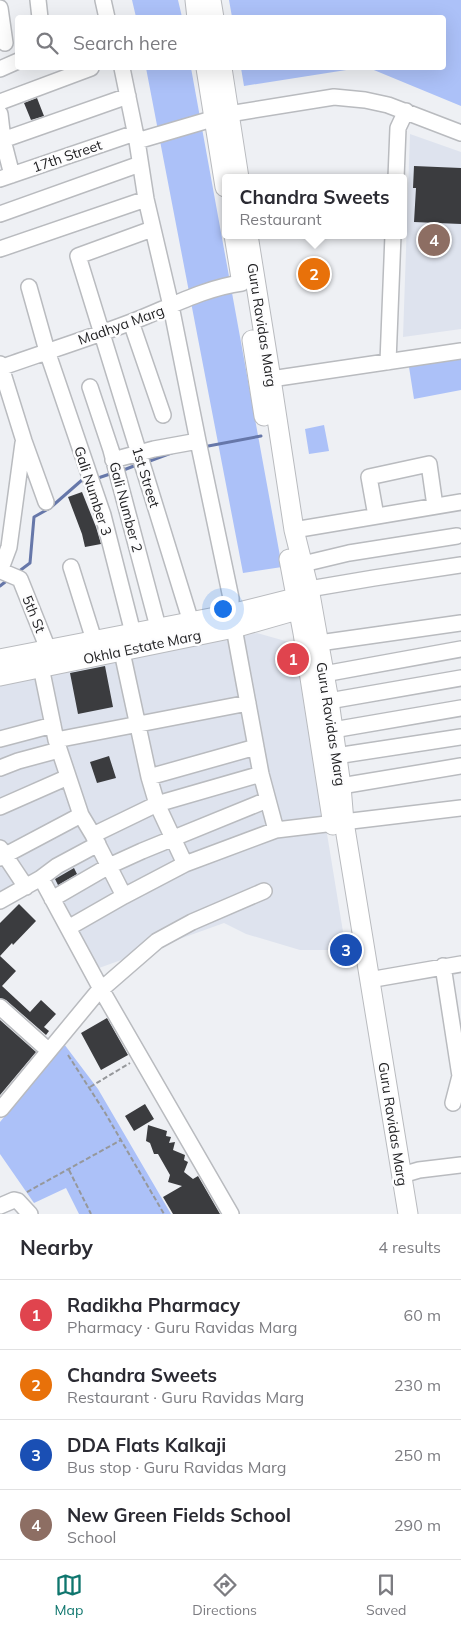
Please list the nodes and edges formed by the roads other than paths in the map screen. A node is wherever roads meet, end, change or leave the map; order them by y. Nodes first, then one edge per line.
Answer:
1 (38, 0) edge
2 (103, 0) edge
3 (195, 0) edge
4 (211, 0) edge
5 (0, 8) edge
6 (40, 15) edge
7 (106, 15) edge
8 (198, 15) edge
9 (214, 15) edge
10 (5, 43) dead end
11 (15, 63) edge
12 (0, 69) edge
13 (86, 70) edge
14 (122, 70) edge
15 (207, 70) edge
16 (222, 70) edge
17 (128, 96) junction
18 (0, 102) edge
19 (406, 111) junction
20 (0, 114) edge
21 (221, 116) junction
22 (461, 133) edge
23 (136, 137) junction
24 (2, 140) edge
25 (140, 164) junction
26 (224, 174) edge
27 (238, 174) edge
28 (396, 174) edge
29 (6, 177) edge
30 (146, 199) junction
31 (0, 214) edge
32 (152, 229) junction
33 (235, 239) edge
34 (249, 239) edge
35 (393, 239) edge
36 (0, 249) edge
37 (242, 283) junction
38 (29, 287) dead end
39 (171, 306) junction
40 (130, 322) junction
41 (102, 332) junction
42 (461, 350) edge
43 (47, 352) junction
44 (388, 362) junction
45 (0, 367) edge
46 (272, 378) junction
47 (90, 387) dead end
48 (163, 415) dead end
49 (24, 440) junction
50 (198, 442) junction
51 (139, 452) junction
52 (114, 460) junction
53 (46, 502) dead end
54 (461, 502) edge
55 (435, 506) junction
56 (376, 516) junction
57 (294, 530) junction
58 (458, 536) dead end
59 (461, 565) edge
60 (297, 566) junction
61 (71, 567) dead end
62 (0, 571) edge
63 (305, 599) junction
64 (237, 617) junction
65 (264, 620) junction
66 (191, 622) junction
67 (461, 623) edge
68 (158, 627) junction
69 (133, 633) junction
70 (311, 638) junction
71 (94, 640) junction
72 (48, 649) junction
73 (461, 649) edge
74 (122, 652) junction
75 (0, 659) edge
76 (41, 667) junction
77 (324, 674) junction
78 (0, 676) edge
79 (461, 678) edge
80 (328, 702) junction
81 (248, 703) junction
82 (461, 708) edge
83 (52, 725) junction
84 (137, 725) junction
85 (333, 730) junction
86 (461, 737) edge
87 (0, 739) edge
88 (58, 745) junction
89 (256, 747) junction
90 (336, 756) junction
91 (461, 766) edge
92 (0, 768) edge
93 (261, 774) junction
94 (68, 777) junction
95 (149, 777) junction
96 (341, 786) junction
97 (267, 800) junction
98 (158, 804) junction
99 (0, 807) edge
100 (461, 808) edge
101 (81, 815) junction
102 (338, 822) junction
103 (276, 830) junction
104 (173, 839) junction
105 (96, 840) junction
106 (2, 854) edge
107 (184, 864) junction
108 (109, 866) junction
109 (41, 878) junction
110 (26, 887) junction
111 (264, 891) dead end
112 (124, 896) junction
113 (52, 899) junction
114 (0, 901) edge
115 (68, 928) junction
116 (461, 964) edge
117 (443, 966) junction
118 (369, 980) junction
119 (101, 989) junction
120 (0, 1007) edge
121 (49, 1051) junction
122 (453, 1103) dead end
123 (2, 1109) dead end
124 (461, 1165) edge
125 (402, 1175) junction
126 (0, 1206) edge
127 (30, 1214) edge
128 (231, 1214) edge
129 (395, 1214) edge
130 (408, 1214) edge

1 - 6 street
2 - 7 street
3 - 8 main road
4 - 9 main road
5 - 10 street
11 - 12 street
13 - 18 street
14 - 17 street
15 - 21 main road
16 - 21 main road
17 - 23 street
17 - 24 street
19 - 21 street, 17th Street
19 - 22 street, 17th Street
19 - 28 street
20 - 24 street
21 - 23 street, 17th Street
21 - 26 main road
21 - 27 main road
23 - 25 street
23 - 29 street, 17th Street
24 - 29 street
25 - 30 street
25 - 31 street
30 - 32 street
30 - 36 street
32 - 39 street
32 - 41 street, 1st Street
33 - 37 main road, Guru Ravidas Marg
34 - 46 main road, Guru Ravidas Marg
35 - 44 street
37 - 39 street, Madhya Marg
37 - 60 main road, Guru Ravidas Marg
38 - 43 street, Gali Number 3
39 - 40 street, Madhya Marg
39 - 50 street
40 - 41 street, Madhya Marg
40 - 48 street
41 - 43 street, Madhya Marg
41 - 51 street, 1st Street
42 - 44 street
43 - 45 street, Madhya Marg
43 - 69 street, Gali Number 3
44 - 46 street
45 - 49 street
46 - 57 main road, Guru Ravidas Marg
47 - 52 street, Gali Number 2
49 - 53 street
49 - 62 street
50 - 51 street
50 - 64 street
51 - 52 street
51 - 66 street, 1st Street
52 - 68 street, Gali Number 2
54 - 55 street
55 - 56 street
55 - 56 street
56 - 57 street
57 - 60 main road, Guru Ravidas Marg
58 - 60 street
59 - 63 street
60 - 63 main road, Guru Ravidas Marg
60 - 64 main road
61 - 71 street
62 - 72 street, 5th St
63 - 64 main road, Okhla Estate Marg
63 - 65 main road, Okhla Estate Marg
63 - 70 main road, Guru Ravidas Marg
64 - 65 main road, Okhla Estate Marg
64 - 66 main road, Okhla Estate Marg
64 - 74 main road, Okhla Estate Marg
64 - 81 street
65 - 70 main road
66 - 68 main road, Okhla Estate Marg
67 - 70 street
68 - 69 main road, Okhla Estate Marg
69 - 71 main road, Okhla Estate Marg
70 - 77 main road, Guru Ravidas Marg
70 - 102 main road, Guru Ravidas Marg
71 - 72 main road, Okhla Estate Marg
72 - 75 main road, Okhla Estate Marg
73 - 77 street
74 - 76 main road, Okhla Estate Marg
74 - 84 street
76 - 78 main road, Okhla Estate Marg
76 - 83 street
77 - 80 main road, Guru Ravidas Marg
79 - 80 street
80 - 85 main road, Guru Ravidas Marg
81 - 84 street
81 - 89 street
82 - 85 street
83 - 87 street
83 - 88 street
84 - 88 street
84 - 95 street
85 - 90 main road, Guru Ravidas Marg
86 - 90 street
88 - 92 street
88 - 94 street
89 - 93 street
89 - 95 street
90 - 96 main road, Guru Ravidas Marg
91 - 96 street
93 - 97 street
93 - 98 street
94 - 99 street
94 - 101 street
95 - 98 street
96 - 102 main road, Guru Ravidas Marg
97 - 103 street
97 - 104 street
98 - 104 street
98 - 105 street
100 - 102 street
101 - 105 street
101 - 106 street
102 - 103 street
102 - 118 main road, Guru Ravidas Marg
102 - 129 main road, Guru Ravidas Marg
103 - 107 street
104 - 107 street
104 - 108 street
105 - 108 street
105 - 109 street
106 - 110 street
107 - 112 street
108 - 112 street
108 - 113 street
109 - 110 street
109 - 113 street
110 - 114 street
111 - 119 street
112 - 115 street
113 - 115 street
115 - 119 street
116 - 117 street
117 - 118 street
117 - 122 street
118 - 125 main road, Guru Ravidas Marg
119 - 121 street
119 - 128 street
120 - 121 street
121 - 123 street
124 - 125 street
125 - 130 main road, Guru Ravidas Marg
126 - 127 street

